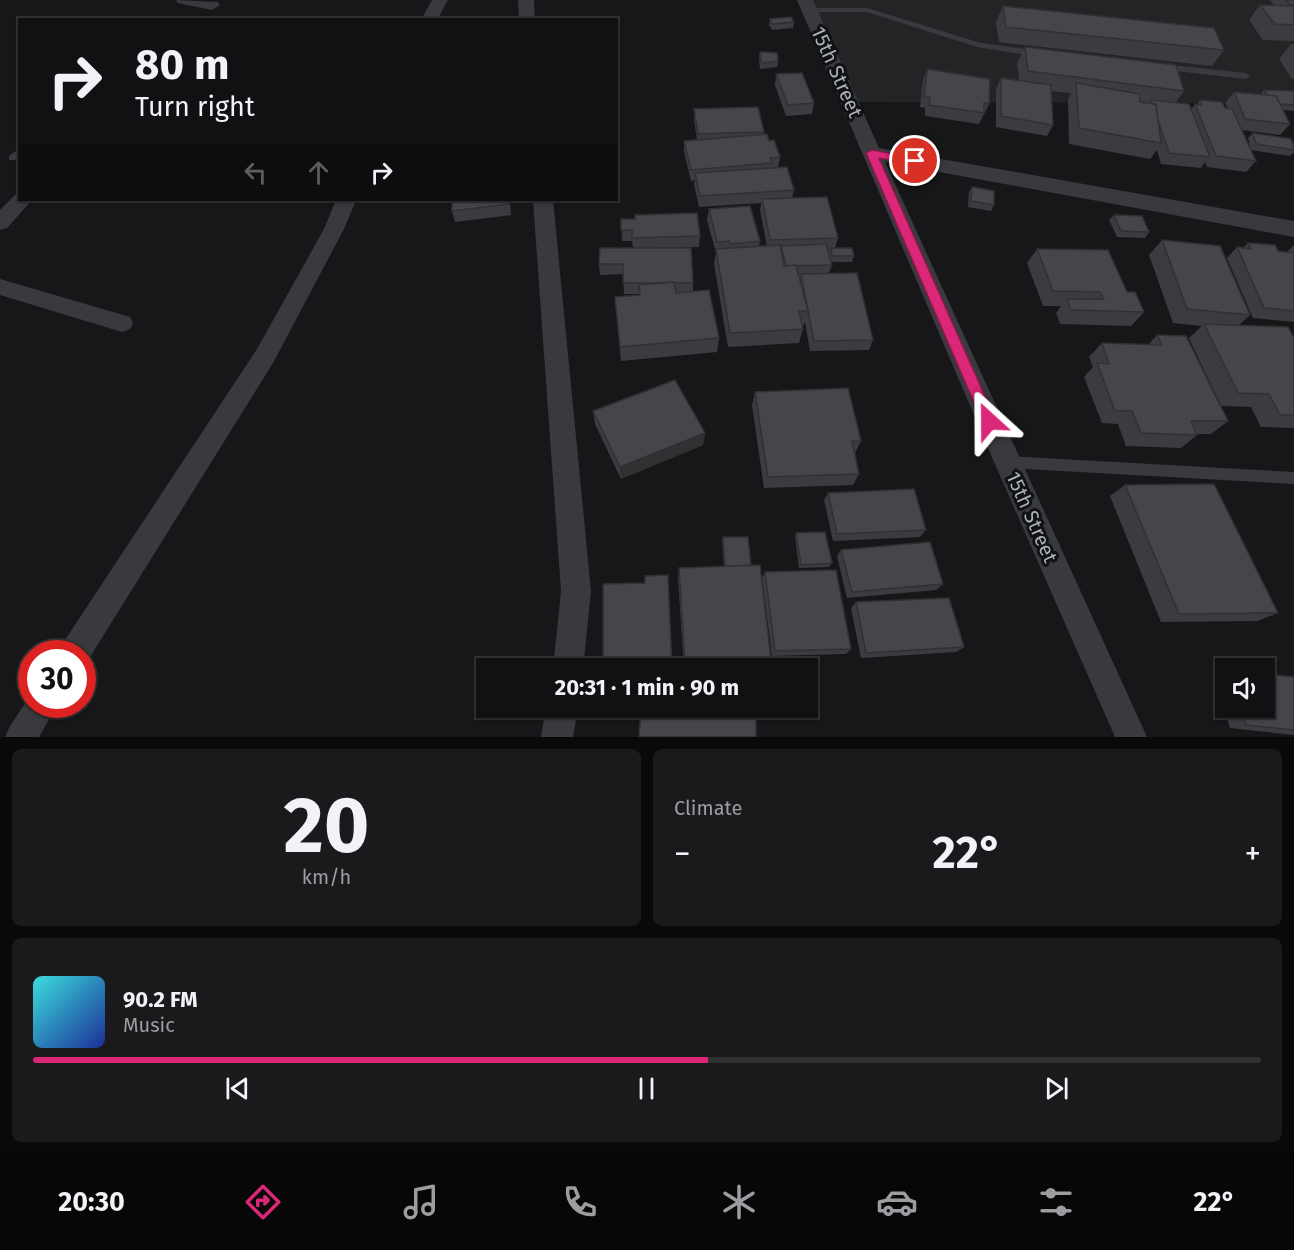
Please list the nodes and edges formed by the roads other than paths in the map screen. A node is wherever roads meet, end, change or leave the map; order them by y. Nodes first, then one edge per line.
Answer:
1 (184, 0) edge
2 (440, 0) edge
3 (526, 0) edge
4 (215, 3) edge
5 (807, 5) edge
6 (201, 18) edge
7 (430, 18) edge
8 (527, 18) edge
9 (1052, 55) edge
10 (1155, 66) edge
11 (1246, 76) dead end
12 (872, 153) junction
13 (21, 201) edge
14 (346, 201) edge
15 (543, 201) edge
16 (0, 223) edge
17 (1294, 229) edge
18 (0, 287) edge
19 (122, 323) dead end
20 (1007, 462) junction
21 (1294, 478) edge
22 (84, 640) edge
23 (569, 658) edge
24 (33, 718) edge
25 (560, 718) edge
26 (21, 737) edge
27 (556, 737) edge
28 (1131, 737) edge

1 - 4 street
2 - 7 street
3 - 8 street
4 - 6 street
5 - 9 lane
5 - 12 street, 15th Street
10 - 11 lane
12 - 17 street
12 - 20 street, 15th Street
13 - 16 street
14 - 22 street
15 - 23 street
18 - 19 street
20 - 21 lane
20 - 28 street, 15th Street
24 - 26 street
25 - 27 street

